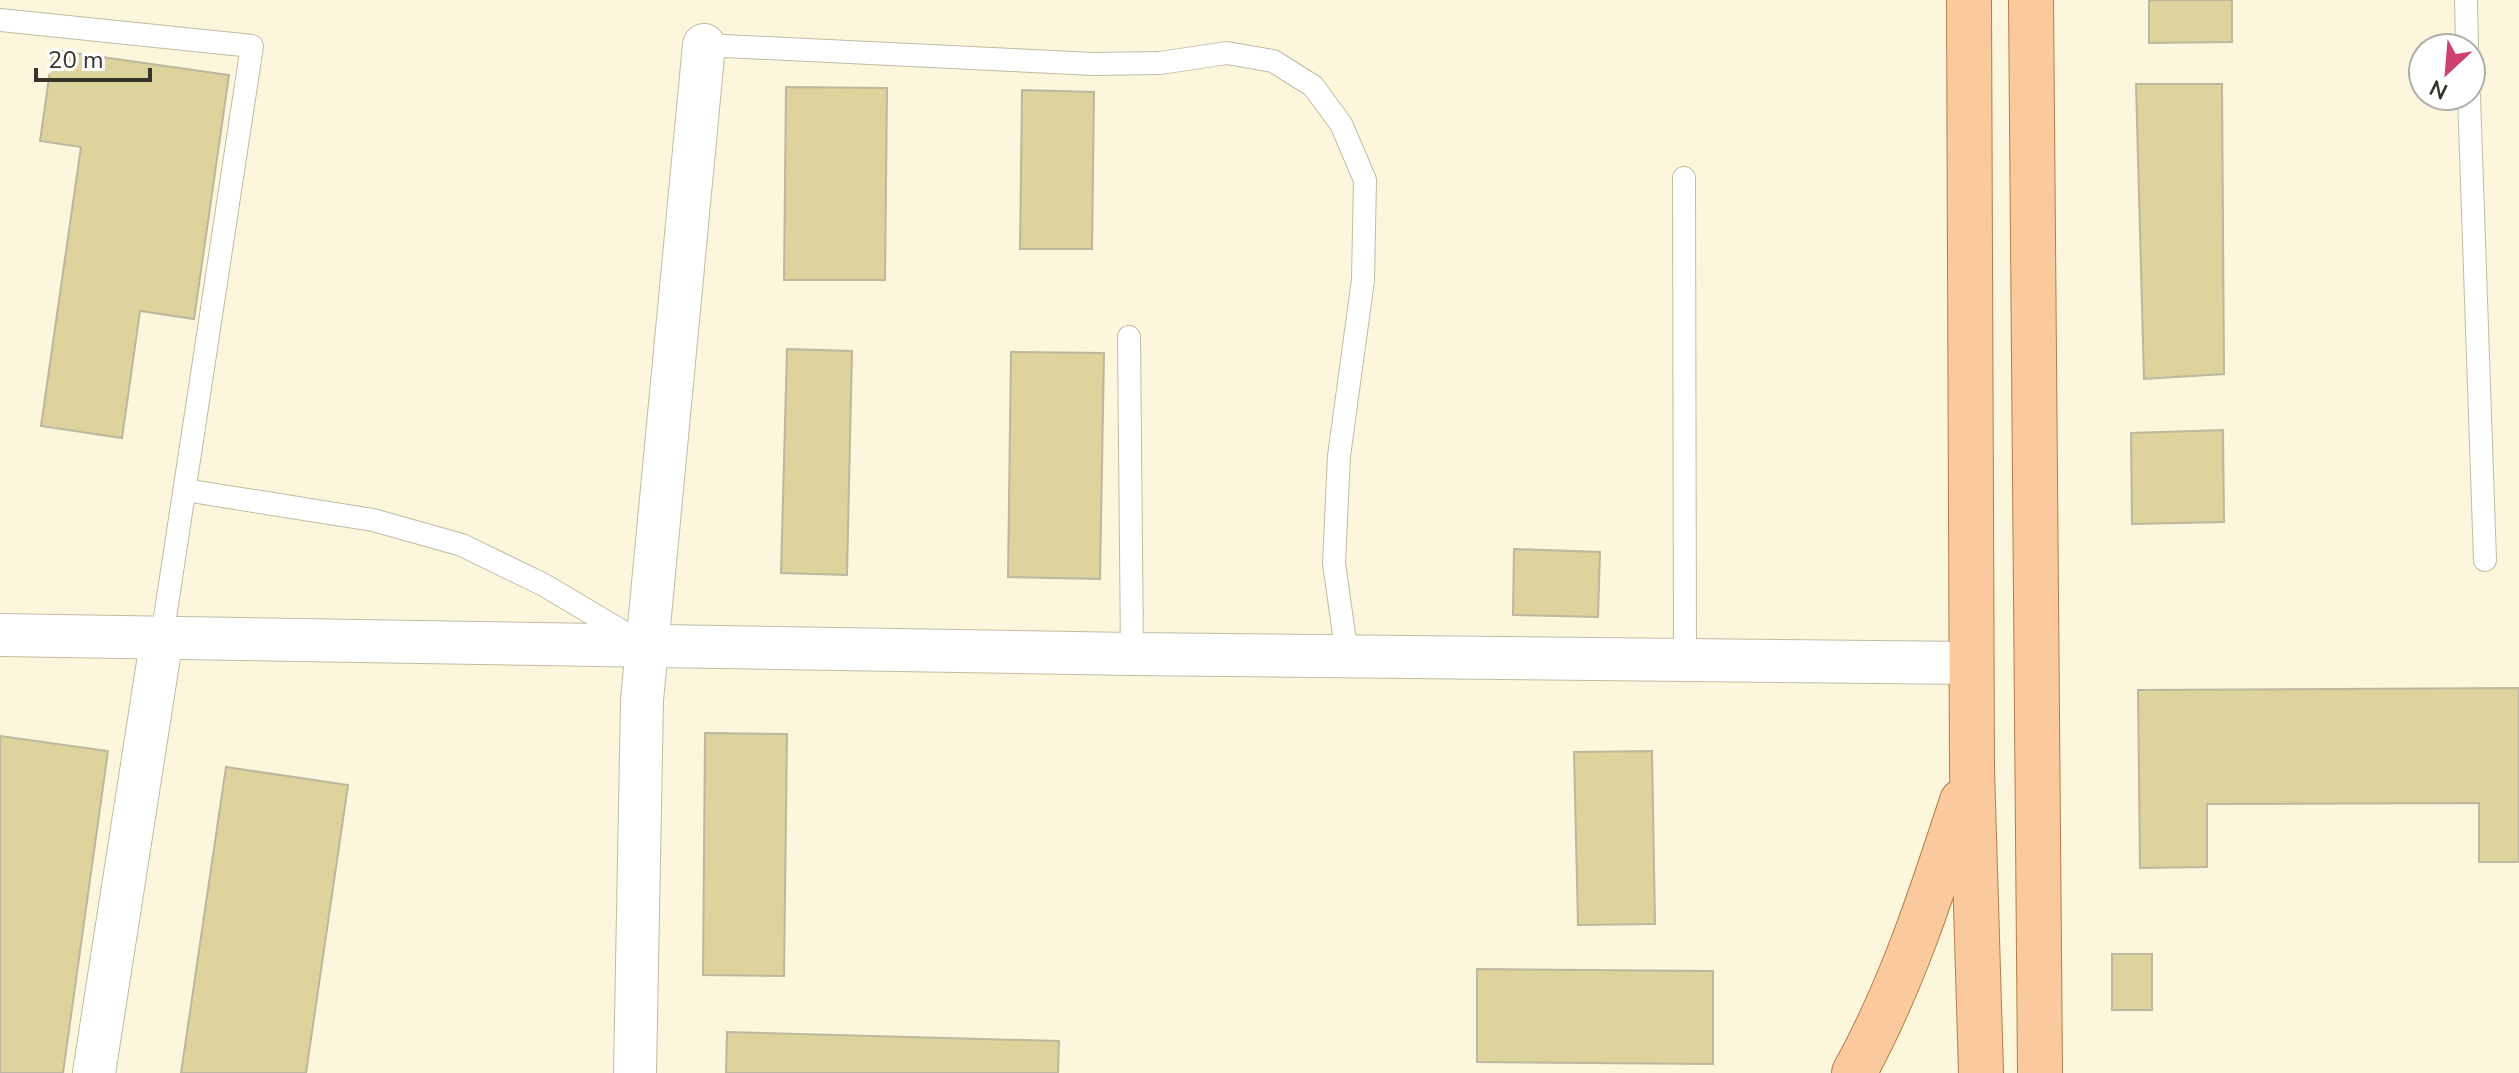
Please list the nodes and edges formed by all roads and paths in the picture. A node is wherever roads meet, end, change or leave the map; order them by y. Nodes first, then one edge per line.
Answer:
1 (1969, 0) edge
2 (2031, 0) edge
3 (2466, 0) edge
4 (0, 20) edge
5 (2467, 32) edge
6 (704, 45) joint
7 (2470, 112) edge
8 (1684, 178) dead end
9 (1129, 337) dead end
10 (185, 490) junction
11 (2485, 560) dead end
12 (0, 635) edge
13 (162, 637) junction
14 (647, 645) junction
15 (1132, 654) junction
16 (1347, 656) junction
17 (1685, 660) junction
18 (1972, 663) junction
19 (1972, 769) junction
20 (94, 1073) edge
21 (635, 1073) edge
22 (1854, 1073) edge
23 (1981, 1073) edge
24 (2040, 1073) edge

1 - 18 main road
2 - 24 main road
3 - 5 lane
4 - 10 lane
6 - 14 street
6 - 16 lane
7 - 11 lane
8 - 17 lane
9 - 15 lane
10 - 13 lane
10 - 14 lane
12 - 13 street
13 - 14 street
13 - 20 street
14 - 15 street
14 - 21 street
15 - 16 street
16 - 17 street
17 - 18 street
18 - 19 main road
19 - 22 main road
19 - 23 main road

